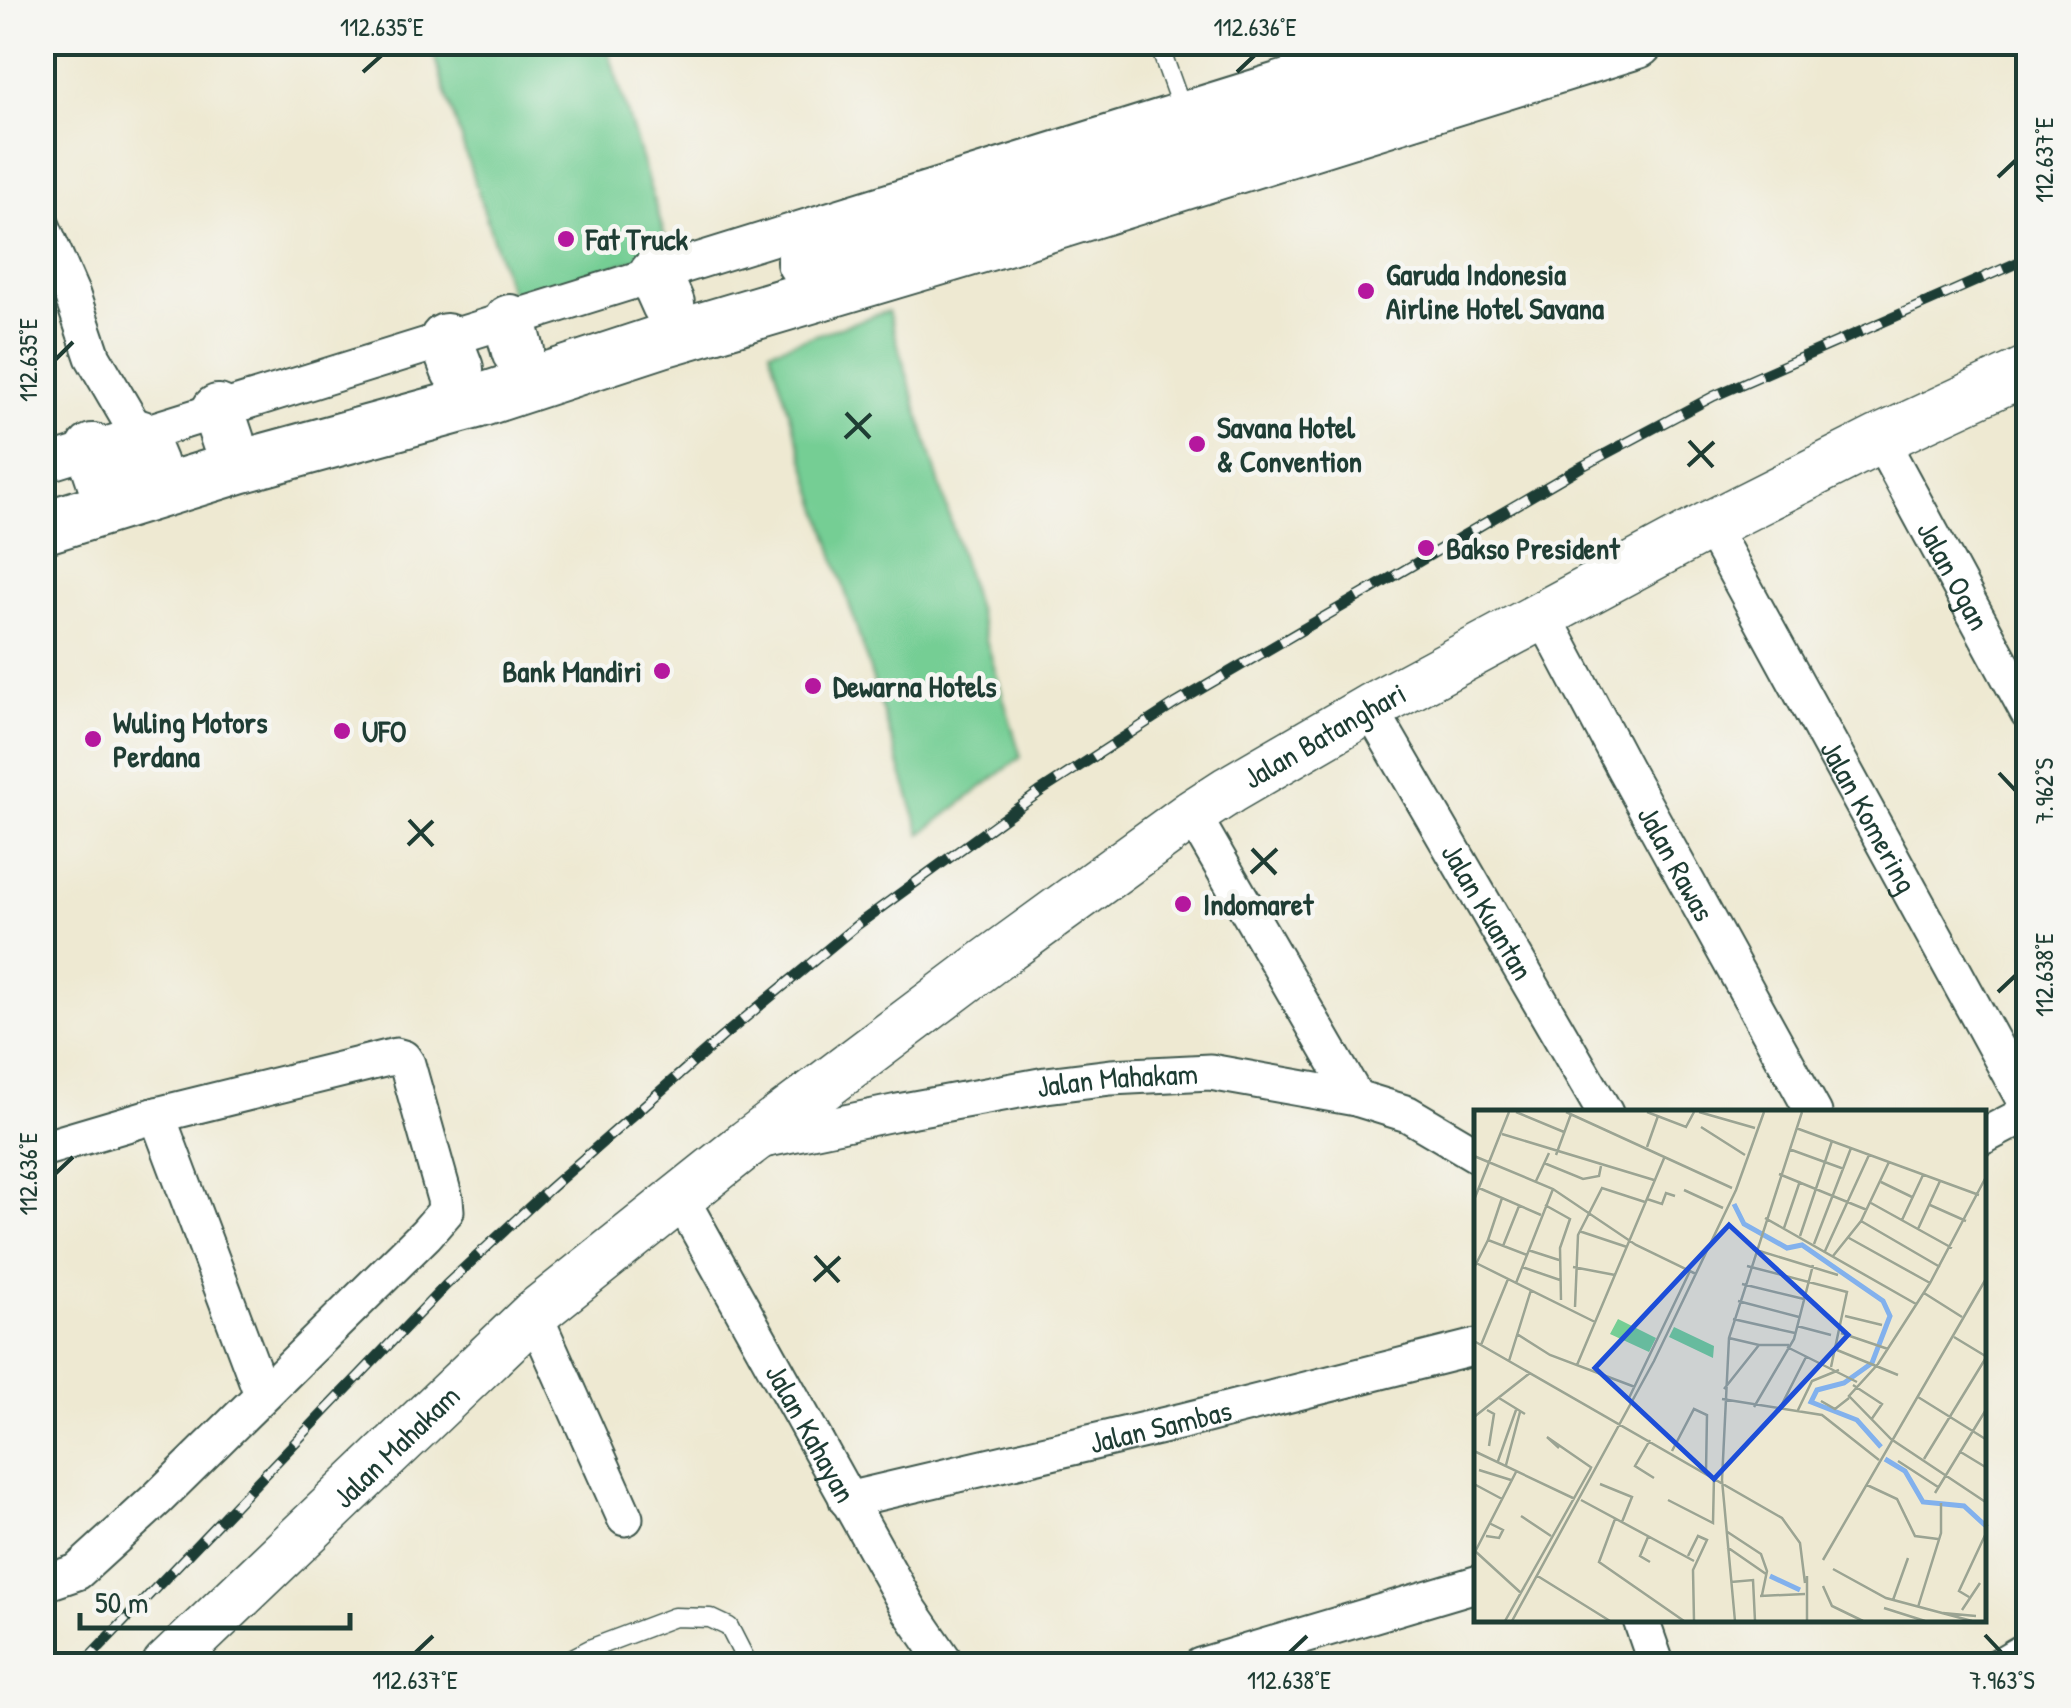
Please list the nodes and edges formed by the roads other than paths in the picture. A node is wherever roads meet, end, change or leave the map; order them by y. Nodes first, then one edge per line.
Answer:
1 (1158, 42) edge
2 (1498, 42) edge
3 (1638, 42) edge
4 (1418, 64) edge
5 (1183, 112) junction
6 (940, 222) junction
7 (42, 226) edge
8 (2028, 370) edge
9 (1880, 440) junction
10 (121, 458) junction
11 (42, 466) edge
12 (42, 498) edge
13 (1710, 526) junction
14 (42, 528) edge
15 (1543, 615) junction
16 (1370, 708) junction
17 (2028, 712) edge
18 (1192, 814) junction
19 (1356, 1098) junction
20 (1603, 1110) edge
21 (1812, 1110) edge
22 (2028, 1110) edge
23 (158, 1115) junction
24 (1986, 1135) edge
25 (748, 1143) junction
26 (42, 1149) edge
27 (1474, 1153) edge
28 (680, 1197) junction
29 (534, 1314) junction
30 (1474, 1348) edge
31 (262, 1394) junction
32 (847, 1500) junction
33 (625, 1518) dead end
34 (42, 1584) edge
35 (1474, 1585) edge
36 (1647, 1623) edge
37 (2028, 1650) edge
38 (166, 1666) edge
39 (557, 1666) edge
40 (749, 1666) edge
41 (948, 1666) edge
42 (1200, 1666) edge
43 (1657, 1666) edge
44 (1999, 1666) edge

1 - 5 lane
2 - 4 main road
3 - 4 main road
4 - 5 street
4 - 6 main road
5 - 6 street
6 - 10 main road
6 - 14 main road
7 - 10 street
8 - 9 street, Jalan Batanghari
9 - 13 street, Jalan Batanghari
9 - 17 street, Jalan Ogan
10 - 11 street
10 - 12 main road
13 - 15 street, Jalan Batanghari
13 - 22 street, Jalan Komering
15 - 16 street, Jalan Batanghari
15 - 21 street, Jalan Rawas
16 - 18 street, Jalan Batanghari
16 - 20 street, Jalan Kuantan
18 - 19 street
18 - 25 street, Jalan Batanghari
19 - 25 street, Jalan Mahakam
19 - 27 street, Jalan Mahakam
22 - 24 street
23 - 26 street
23 - 31 street
23 - 31 street
25 - 28 street, Jalan Batanghari
28 - 29 street, Jalan Mahakam
28 - 32 street, Jalan Kahayan
29 - 33 street
29 - 38 street, Jalan Mahakam
30 - 32 street, Jalan Sambas
31 - 34 street
32 - 41 street, Jalan Kahayan
35 - 42 street
36 - 43 street
37 - 44 street
39 - 40 lane

